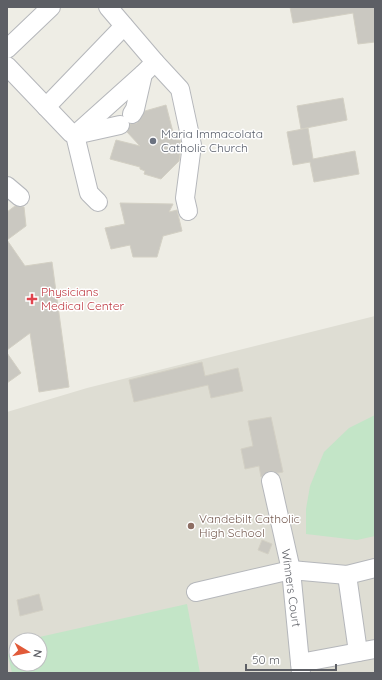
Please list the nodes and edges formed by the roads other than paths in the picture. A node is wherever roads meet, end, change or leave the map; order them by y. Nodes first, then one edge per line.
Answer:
1 (51, 7) edge
2 (108, 7) edge
3 (124, 26) junction
4 (7, 49) edge
5 (7, 66) edge
6 (149, 68) junction
7 (46, 108) junction
8 (75, 134) junction
9 (98, 202) dead end
10 (188, 212) dead end
11 (271, 481) dead end
12 (375, 568) edge
13 (291, 570) junction
14 (347, 575) junction
15 (196, 592) dead end
16 (367, 650) edge
17 (300, 668) edge

1 - 4 street
2 - 3 street
3 - 6 street
3 - 7 street
5 - 7 street
6 - 8 street
6 - 8 street
6 - 10 street
7 - 8 street
8 - 9 street
11 - 13 street, Winners Court
12 - 14 street
13 - 14 street
13 - 15 street
13 - 17 street, Winners Court
14 - 16 street
16 - 17 street

